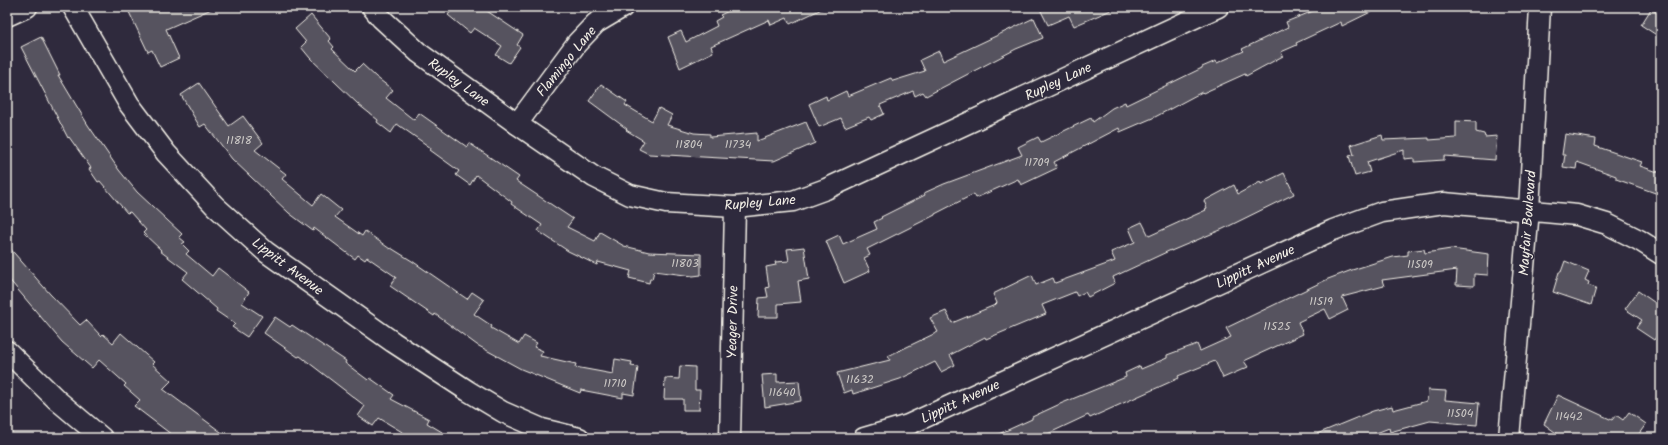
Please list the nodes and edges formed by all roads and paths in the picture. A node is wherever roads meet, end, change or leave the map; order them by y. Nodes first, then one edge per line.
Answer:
1 (27, 7) edge
2 (74, 7) edge
3 (372, 7) edge
4 (623, 7) edge
5 (1218, 7) edge
6 (1540, 7) edge
7 (7, 16) edge
8 (517, 124) junction
9 (735, 207) junction
10 (1529, 210) junction
11 (1661, 254) edge
12 (7, 351) edge
13 (102, 438) edge
14 (579, 438) edge
15 (730, 438) edge
16 (864, 438) edge
17 (1509, 438) edge

1 - 7 street
2 - 14 street, Lippitt Avenue
3 - 8 street, Rupley Lane
4 - 8 street, Flamingo Lane
5 - 9 street, Rupley Lane
6 - 10 street, Mayfair Boulevard
8 - 9 street, Rupley Lane
9 - 15 street, Yeager Drive
10 - 11 street, Lippitt Avenue
10 - 16 street, Lippitt Avenue
10 - 17 street, Mayfair Boulevard
12 - 13 street

